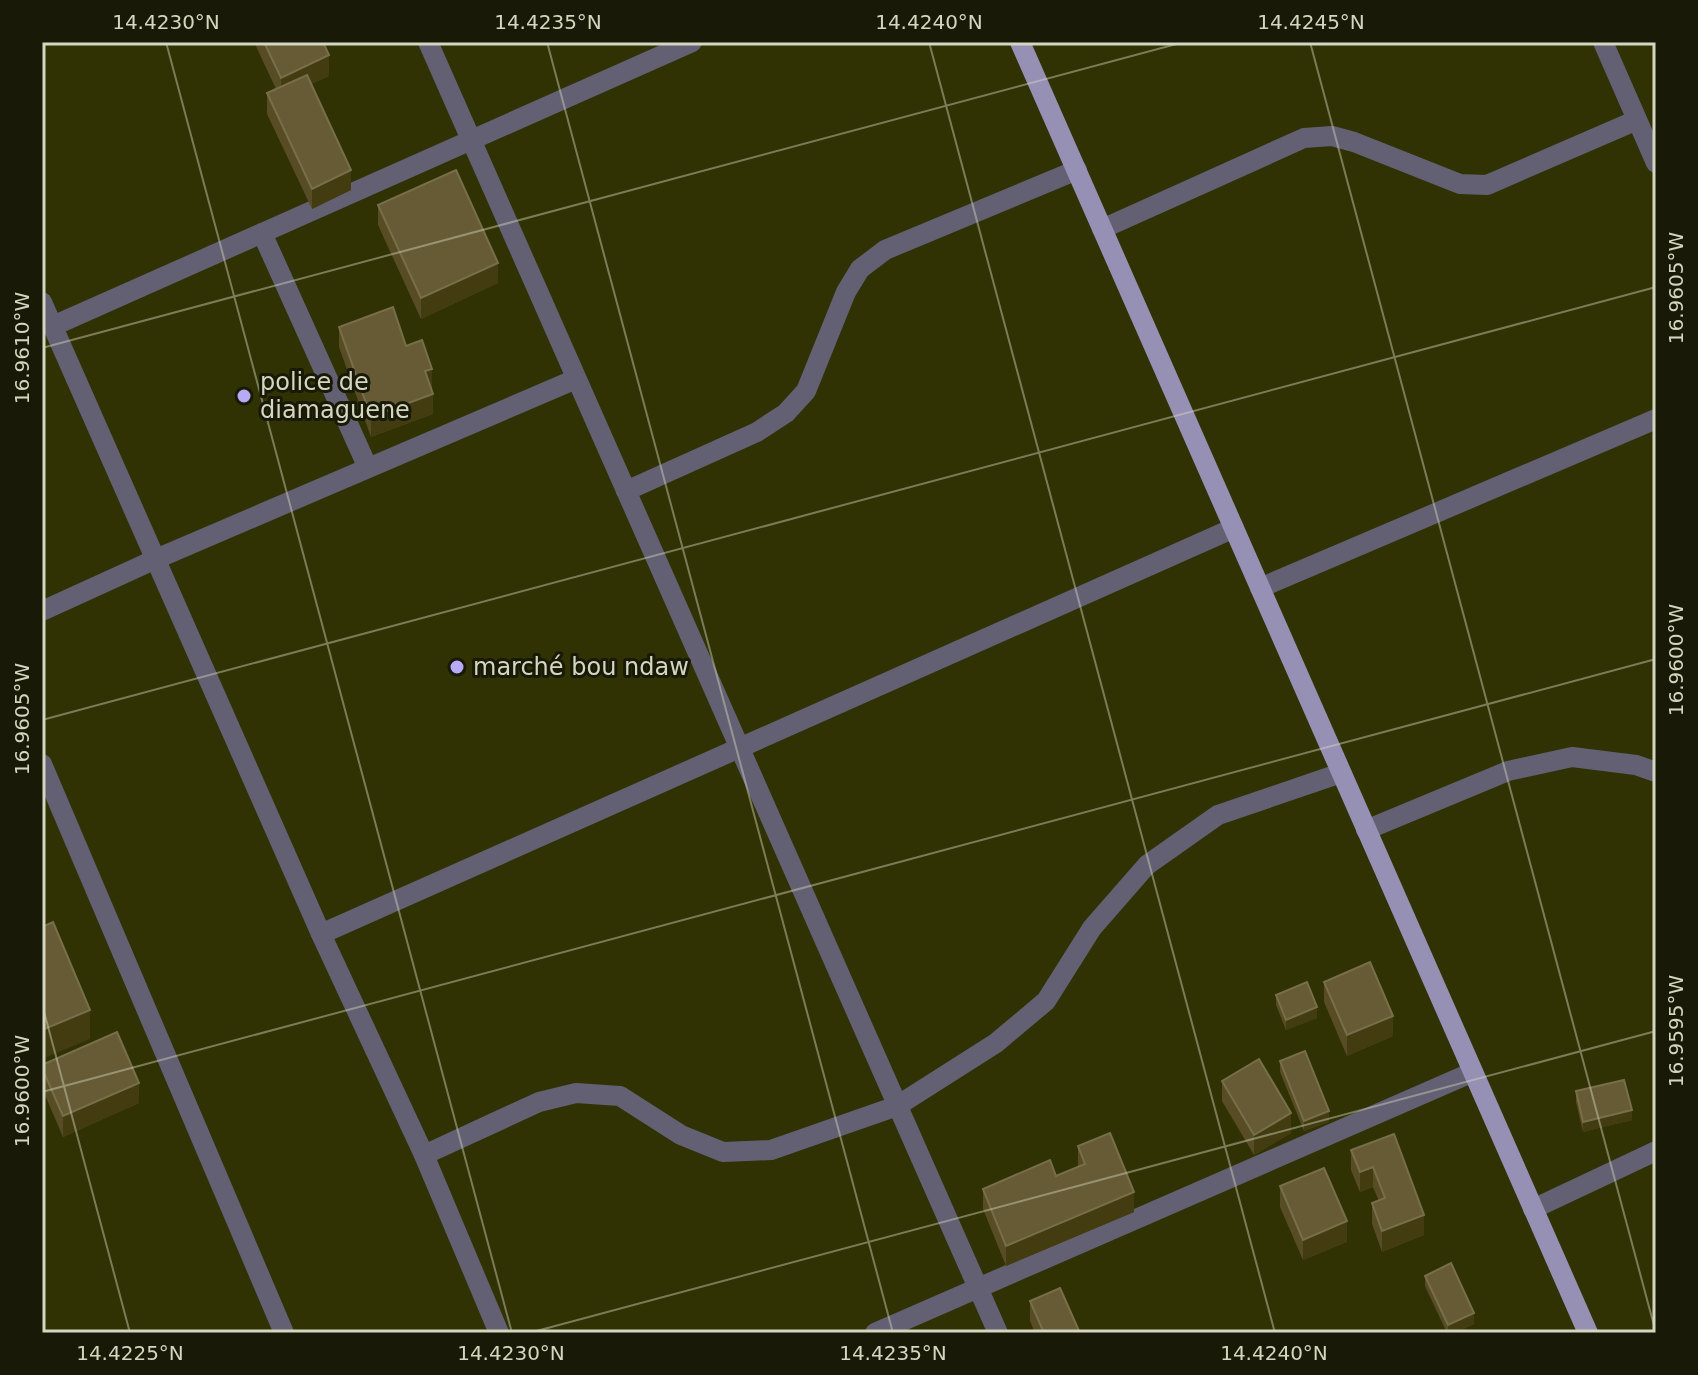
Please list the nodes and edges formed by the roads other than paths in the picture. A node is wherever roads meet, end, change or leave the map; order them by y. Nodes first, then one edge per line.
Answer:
1 (428, 42) edge
2 (692, 42) edge
3 (1020, 42) edge
4 (1603, 42) edge
5 (1637, 120) junction
6 (471, 140) junction
7 (1656, 163) edge
8 (1077, 170) junction
9 (1102, 229) junction
10 (262, 233) junction
11 (42, 302) edge
12 (53, 326) junction
13 (576, 379) junction
14 (1656, 419) edge
15 (368, 468) junction
16 (626, 491) junction
17 (1234, 528) junction
18 (156, 559) junction
19 (1260, 588) junction
20 (42, 611) edge
21 (739, 748) junction
22 (42, 764) edge
23 (1656, 772) edge
24 (1341, 773) junction
25 (1366, 830) junction
26 (321, 934) junction
27 (1473, 1072) junction
28 (897, 1106) junction
29 (1656, 1151) edge
30 (424, 1155) junction
31 (1533, 1209) junction
32 (978, 1288) junction
33 (284, 1333) edge
34 (499, 1333) edge
35 (875, 1333) edge
36 (998, 1333) edge
37 (1588, 1333) edge

1 - 6 street
2 - 6 street
3 - 8 main road
4 - 5 street
5 - 7 street
5 - 9 street
6 - 10 street
6 - 13 street
8 - 9 main road
8 - 16 street
9 - 17 main road
10 - 12 street
10 - 15 street
11 - 12 street
12 - 18 street
13 - 15 street
13 - 16 street
14 - 19 street
15 - 18 street
16 - 21 street
17 - 19 main road
17 - 21 street
18 - 20 street
18 - 26 street
19 - 24 main road
21 - 26 street
21 - 28 street
22 - 33 street
23 - 25 street
24 - 25 main road
24 - 28 street
25 - 27 main road
26 - 30 street
27 - 31 main road
27 - 32 street
28 - 30 street
28 - 32 street
29 - 31 street
30 - 34 street
31 - 37 main road
32 - 35 street
32 - 36 street

